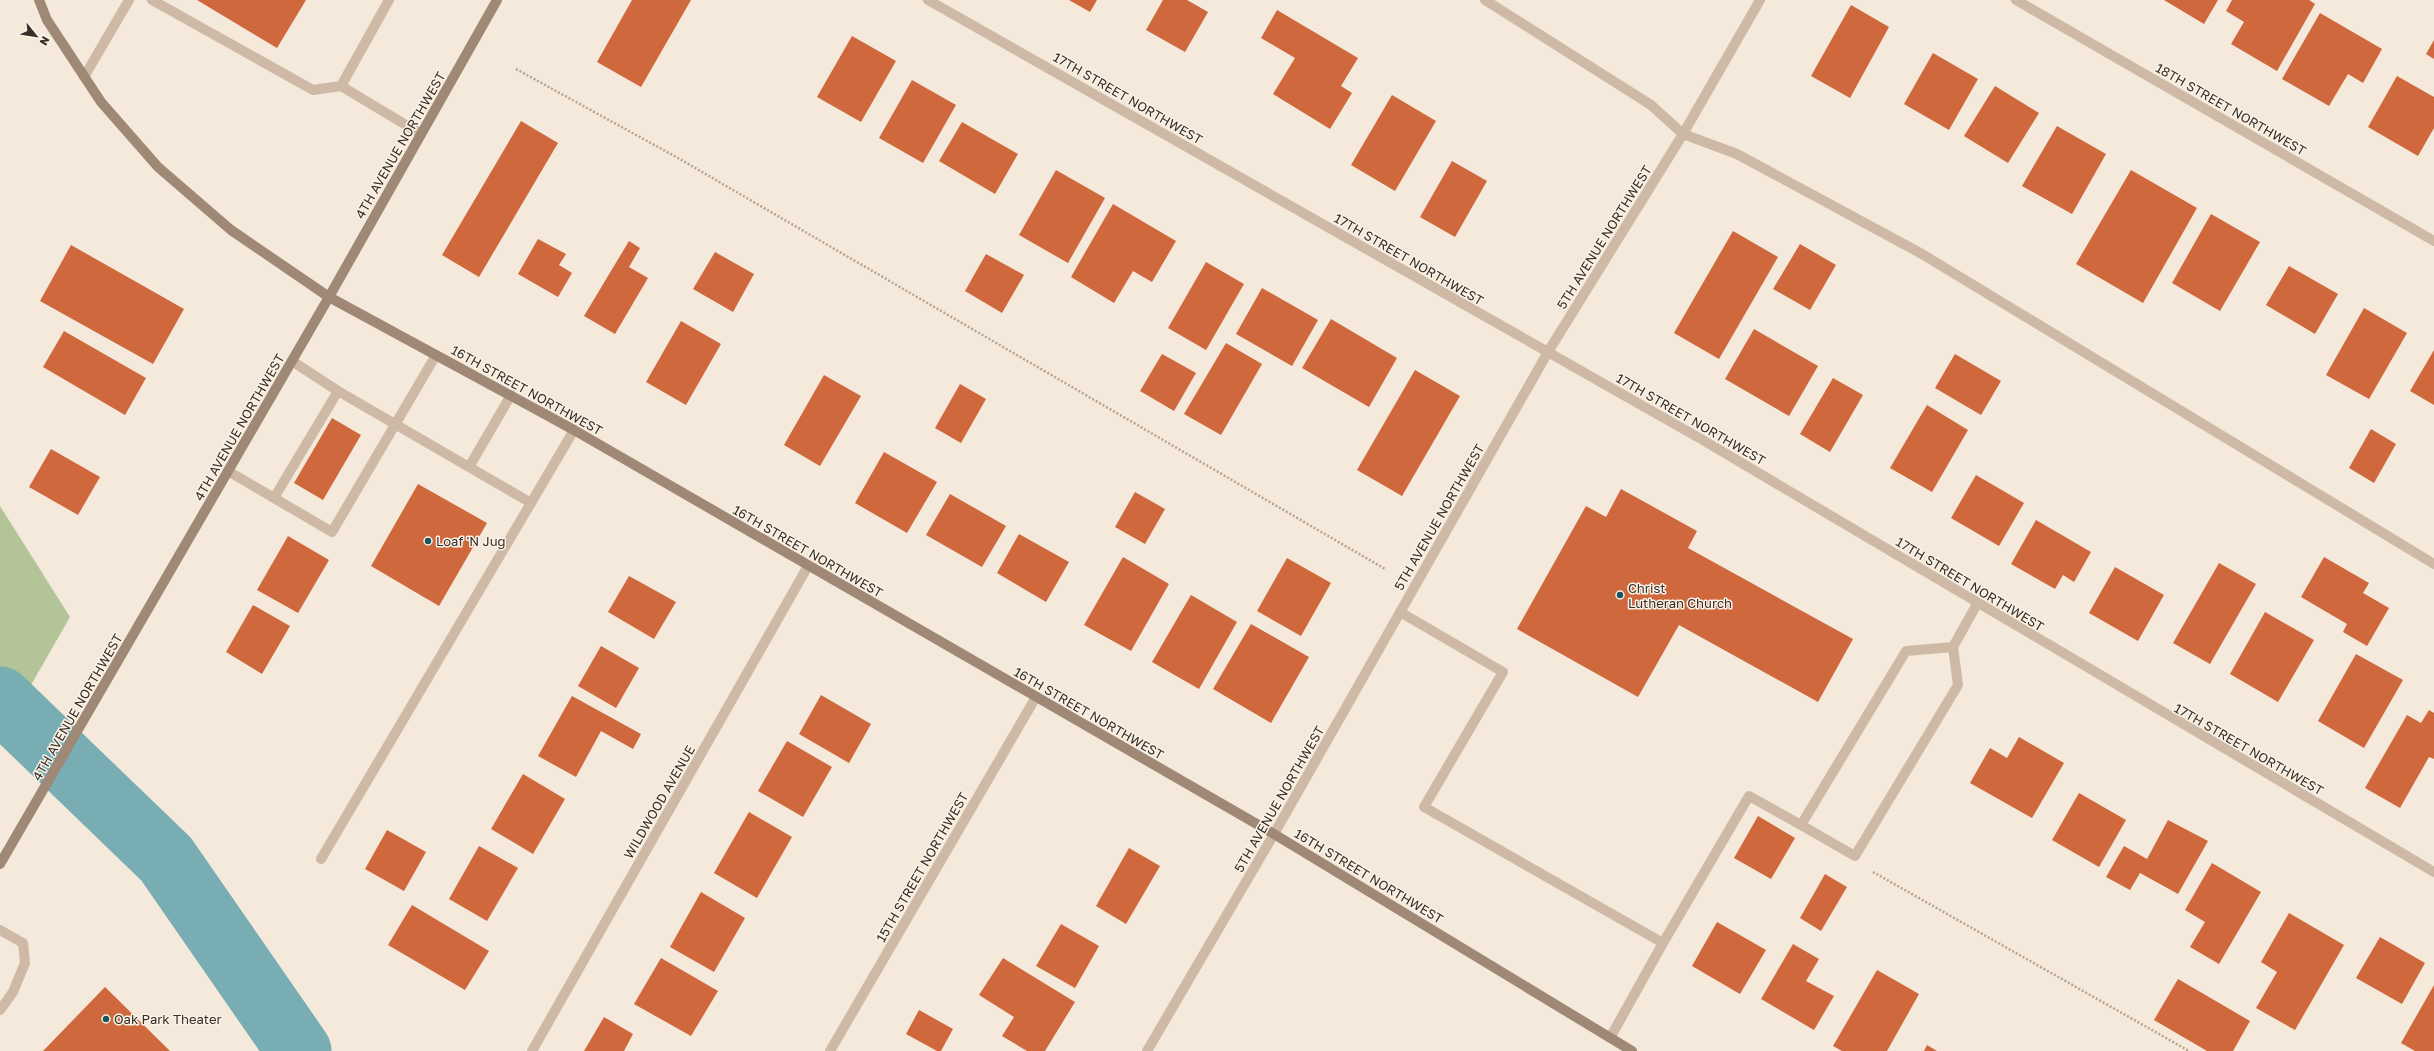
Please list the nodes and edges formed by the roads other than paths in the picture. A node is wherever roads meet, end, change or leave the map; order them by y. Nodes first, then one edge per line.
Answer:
1 (39, 0) edge
2 (129, 0) edge
3 (152, 0) edge
4 (389, 0) edge
5 (498, 0) edge
6 (928, 0) edge
7 (1485, 0) edge
8 (1760, 0) edge
9 (2016, 0) edge
10 (84, 77) junction
11 (341, 86) junction
12 (421, 134) junction
13 (1683, 134) junction
14 (2434, 241) edge
15 (329, 297) junction
16 (1548, 352) junction
17 (436, 355) junction
18 (292, 361) junction
19 (338, 391) junction
20 (511, 396) junction
21 (395, 425) junction
22 (574, 430) junction
23 (469, 467) junction
24 (228, 471) junction
25 (274, 498) junction
26 (531, 503) junction
27 (2434, 564) edge
28 (808, 566) junction
29 (1977, 604) junction
30 (1400, 612) junction
31 (1952, 647) junction
32 (1036, 697) junction
33 (1801, 825) junction
34 (1274, 834) junction
35 (321, 859) dead end
36 (0, 864) edge
37 (2434, 872) edge
38 (0, 930) edge
39 (1663, 943) junction
40 (0, 1010) edge
41 (1610, 1038) junction
42 (532, 1051) edge
43 (830, 1051) edge
44 (1147, 1051) edge
45 (1632, 1051) edge

1 - 10 street, 16TH STREET NORTHWEST
2 - 10 street
3 - 11 street
4 - 11 street
5 - 12 street, 4TH AVENUE NORTHWEST
6 - 16 street, 17TH STREET NORTHWEST
7 - 13 street
8 - 13 street, 5TH AVENUE NORTHWEST
9 - 14 street, 18TH STREET NORTHWEST
10 - 15 street, 16TH STREET NORTHWEST
11 - 12 street
12 - 15 street, 4TH AVENUE NORTHWEST
13 - 16 street, 5TH AVENUE NORTHWEST
13 - 27 street
15 - 17 street, 16TH STREET NORTHWEST
15 - 18 street, 4TH AVENUE NORTHWEST
16 - 29 street, 17TH STREET NORTHWEST
16 - 30 street, 5TH AVENUE NORTHWEST
17 - 20 street, 16TH STREET NORTHWEST
17 - 21 street
18 - 19 street
18 - 24 street, 4TH AVENUE NORTHWEST
19 - 21 street
19 - 25 street
20 - 22 street, 16TH STREET NORTHWEST
20 - 23 street
21 - 23 street
21 - 25 street
22 - 26 street
22 - 28 street, 16TH STREET NORTHWEST
23 - 26 street
24 - 25 street
24 - 36 street, 4TH AVENUE NORTHWEST
26 - 35 street
28 - 32 street, 16TH STREET NORTHWEST
28 - 42 street, WILDWOOD AVENUE
29 - 31 street
29 - 37 street, 17TH STREET NORTHWEST
30 - 34 street, 5TH AVENUE NORTHWEST
30 - 39 street
31 - 33 street
31 - 33 street
32 - 34 street, 16TH STREET NORTHWEST
32 - 43 street, 15TH STREET NORTHWEST
33 - 39 street
34 - 41 street, 16TH STREET NORTHWEST
34 - 44 street, 5TH AVENUE NORTHWEST
38 - 40 street
39 - 41 street
41 - 45 street, 16TH STREET NORTHWEST

